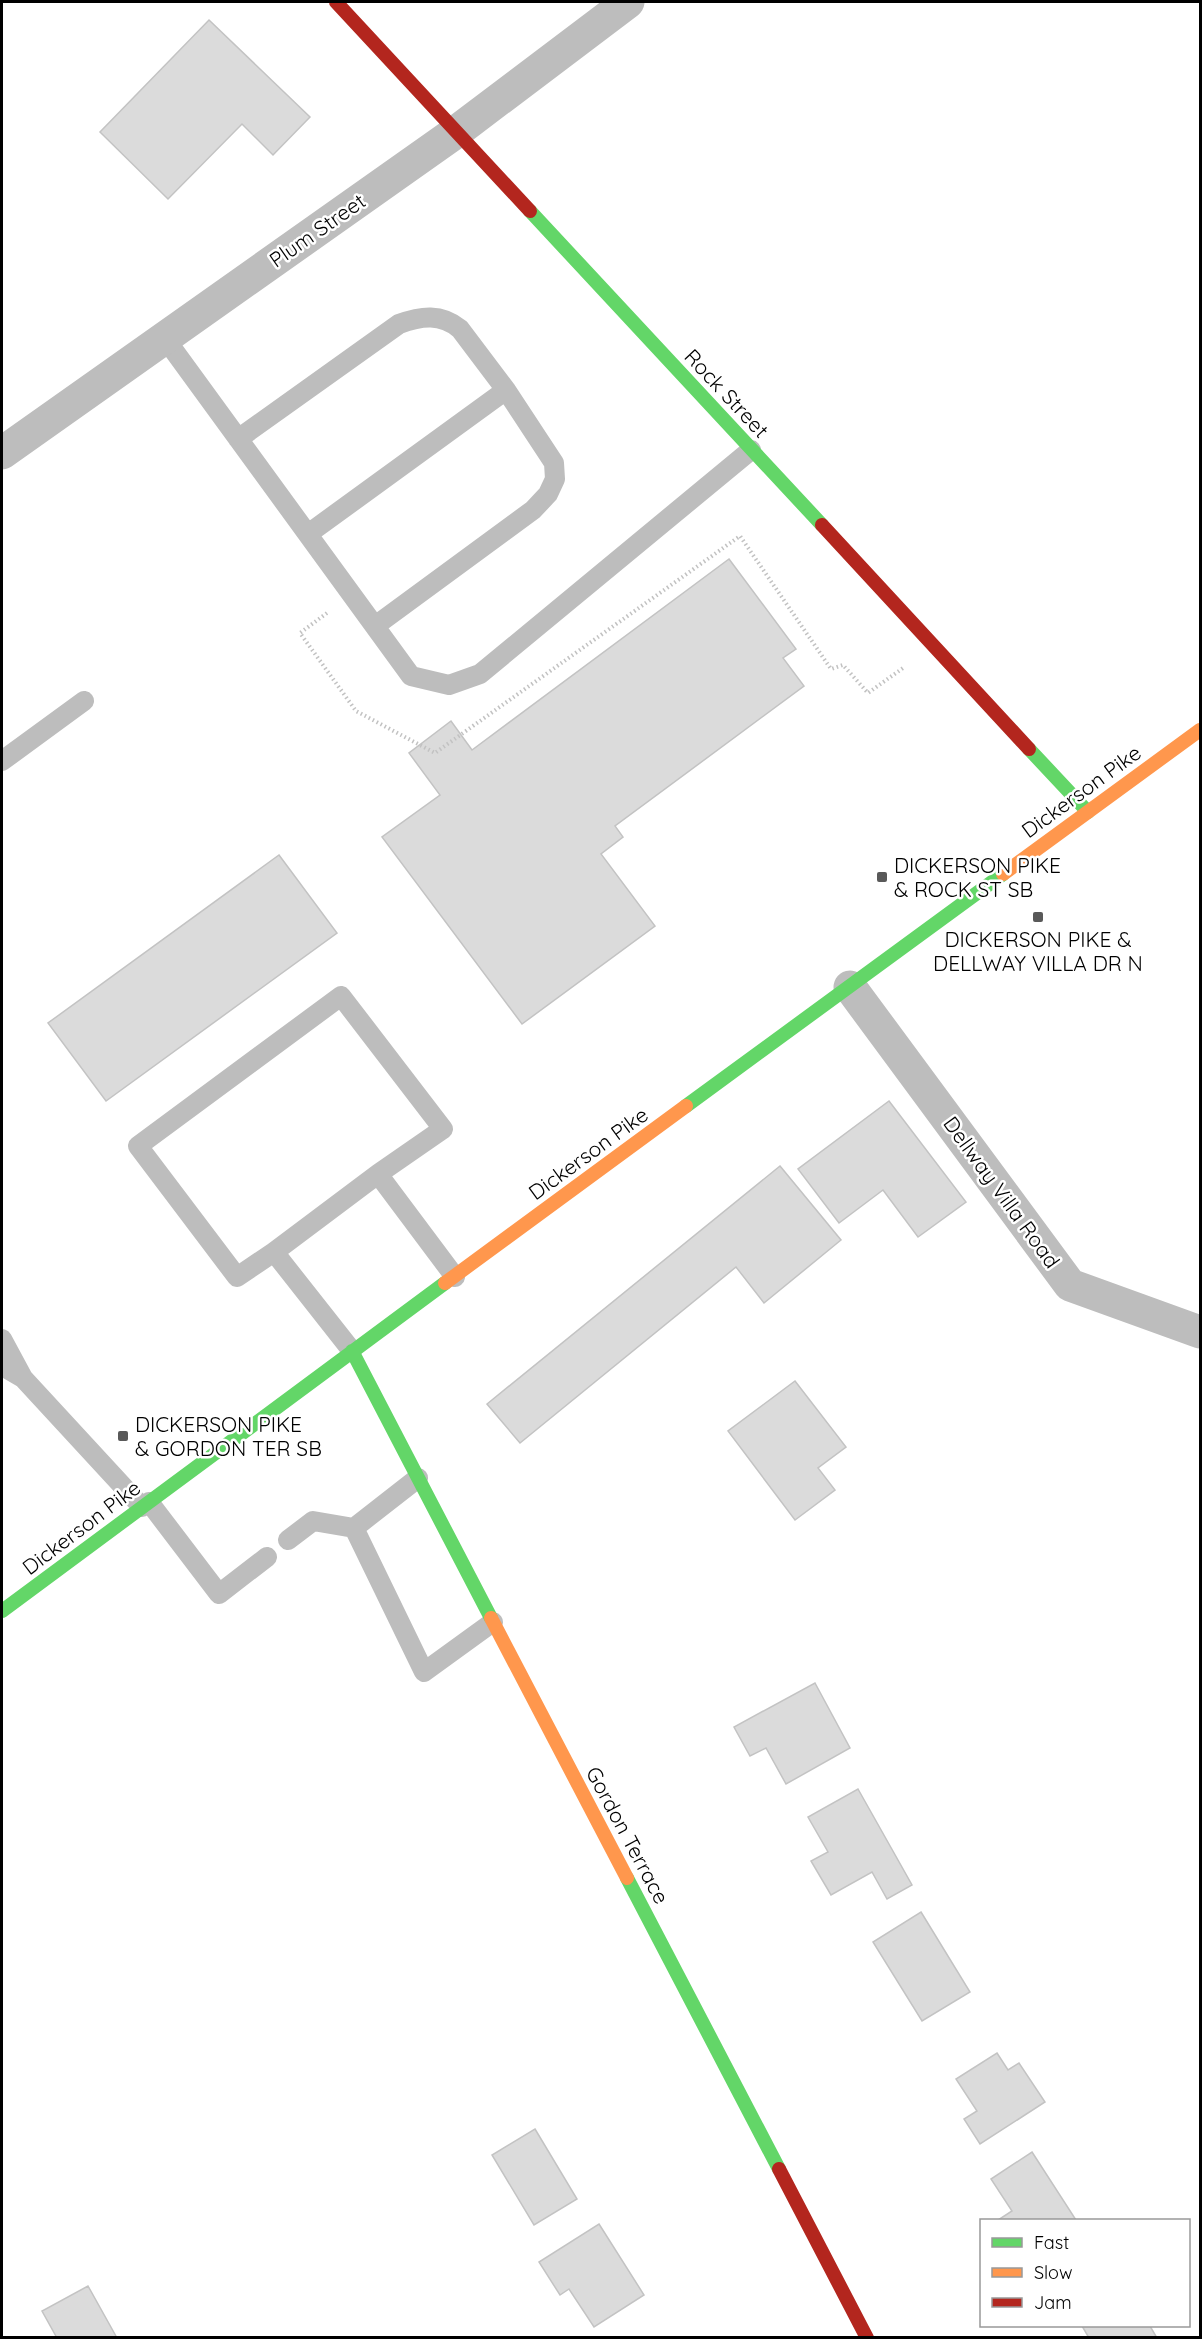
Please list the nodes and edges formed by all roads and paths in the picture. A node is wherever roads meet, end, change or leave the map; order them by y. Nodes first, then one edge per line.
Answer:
1 (336, 2) edge
2 (628, 2) edge
3 (456, 132) junction
4 (164, 337) junction
5 (506, 390) junction
6 (238, 438) junction
7 (751, 450) junction
8 (2, 453) edge
9 (308, 534) junction
10 (375, 626) junction
11 (84, 701) dead end
12 (1200, 730) edge
13 (2, 761) edge
14 (1088, 812) junction
15 (850, 987) junction
16 (378, 1174) junction
17 (274, 1252) junction
18 (455, 1276) junction
19 (1200, 1332) edge
20 (2, 1339) edge
21 (352, 1352) junction
22 (2, 1366) edge
23 (23, 1378) junction
24 (418, 1478) junction
25 (146, 1505) junction
26 (354, 1528) junction
27 (288, 1540) dead end
28 (267, 1557) dead end
29 (2, 1611) edge
30 (493, 1622) junction
31 (867, 2337) edge

1 - 3 street, Rock Street
2 - 3 street, Plum Street
3 - 4 street, Plum Street
3 - 7 street, Rock Street
4 - 6 lane
4 - 8 street, Plum Street
5 - 6 lane
5 - 9 lane
5 - 10 lane
6 - 9 lane
7 - 10 lane
7 - 14 street, Rock Street
9 - 10 lane
11 - 13 lane
12 - 14 street, Dickerson Pike
14 - 15 street, Dickerson Pike
15 - 18 street, Dickerson Pike
15 - 19 street, Dellway Villa Road
16 - 17 lane
16 - 17 lane
16 - 18 lane
17 - 21 lane
18 - 21 street, Dickerson Pike
20 - 23 lane
21 - 24 street, Gordon Terrace
21 - 25 street, Dickerson Pike
22 - 23 lane
23 - 25 lane
24 - 26 lane
24 - 30 street, Gordon Terrace
25 - 28 lane
25 - 29 street, Dickerson Pike
26 - 27 lane
26 - 30 lane
30 - 31 street, Gordon Terrace

